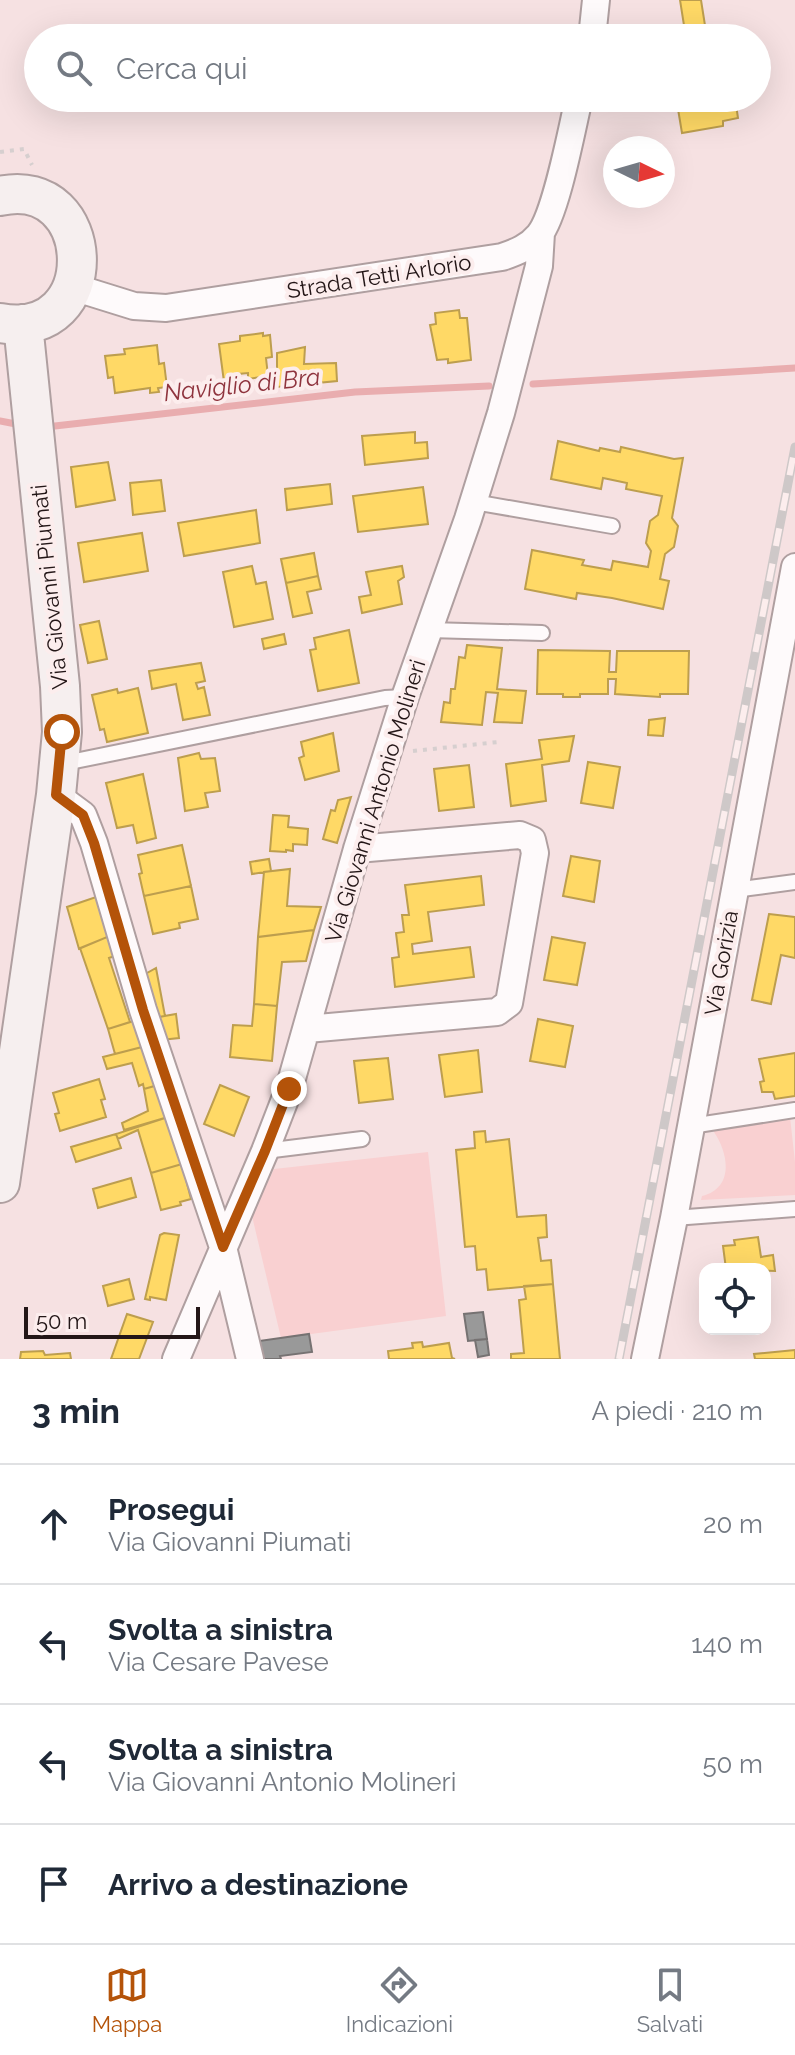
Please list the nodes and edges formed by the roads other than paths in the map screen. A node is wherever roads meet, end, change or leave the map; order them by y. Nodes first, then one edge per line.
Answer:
1 (596, 0) edge
2 (593, 24) edge
3 (575, 112) edge
4 (10, 181) edge
5 (541, 233) junction
6 (73, 287) junction
7 (12, 323) edge
8 (474, 502) junction
9 (612, 526) dead end
10 (795, 567) edge
11 (429, 630) junction
12 (542, 633) dead end
13 (405, 697) junction
14 (58, 779) junction
15 (357, 849) junction
16 (795, 882) edge
17 (734, 890) junction
18 (307, 1029) junction
19 (795, 1110) edge
20 (691, 1126) junction
21 (362, 1139) dead end
22 (265, 1151) junction
23 (0, 1183) edge
24 (795, 1209) edge
25 (674, 1218) junction
26 (223, 1247) junction
27 (176, 1359) edge
28 (250, 1359) edge
29 (645, 1359) edge

1 - 2 street
3 - 5 street
4 - 6 street
5 - 6 street, Strada Tetti Arlorio
5 - 8 street, Via Giovanni Antonio Molineri
6 - 7 street
7 - 14 street, Via Giovanni Piumati
8 - 9 lane
8 - 11 street, Via Giovanni Antonio Molineri
10 - 17 street, Via Gorizia
11 - 12 lane
11 - 13 street, Via Giovanni Antonio Molineri
13 - 14 lane
13 - 15 street, Via Giovanni Antonio Molineri
14 - 23 street, Via Giovanni Piumati
14 - 26 street
15 - 18 street, Via Giovanni Antonio Molineri
15 - 18 street
16 - 17 lane
17 - 20 street, Via Gorizia
18 - 22 street, Via Giovanni Antonio Molineri
19 - 20 lane
20 - 25 street, Via Gorizia
21 - 22 lane
22 - 26 street, Via Giovanni Antonio Molineri
24 - 25 lane
25 - 29 street, Via Gorizia
26 - 27 street, Via Giovanni Antonio Molineri
26 - 28 street

